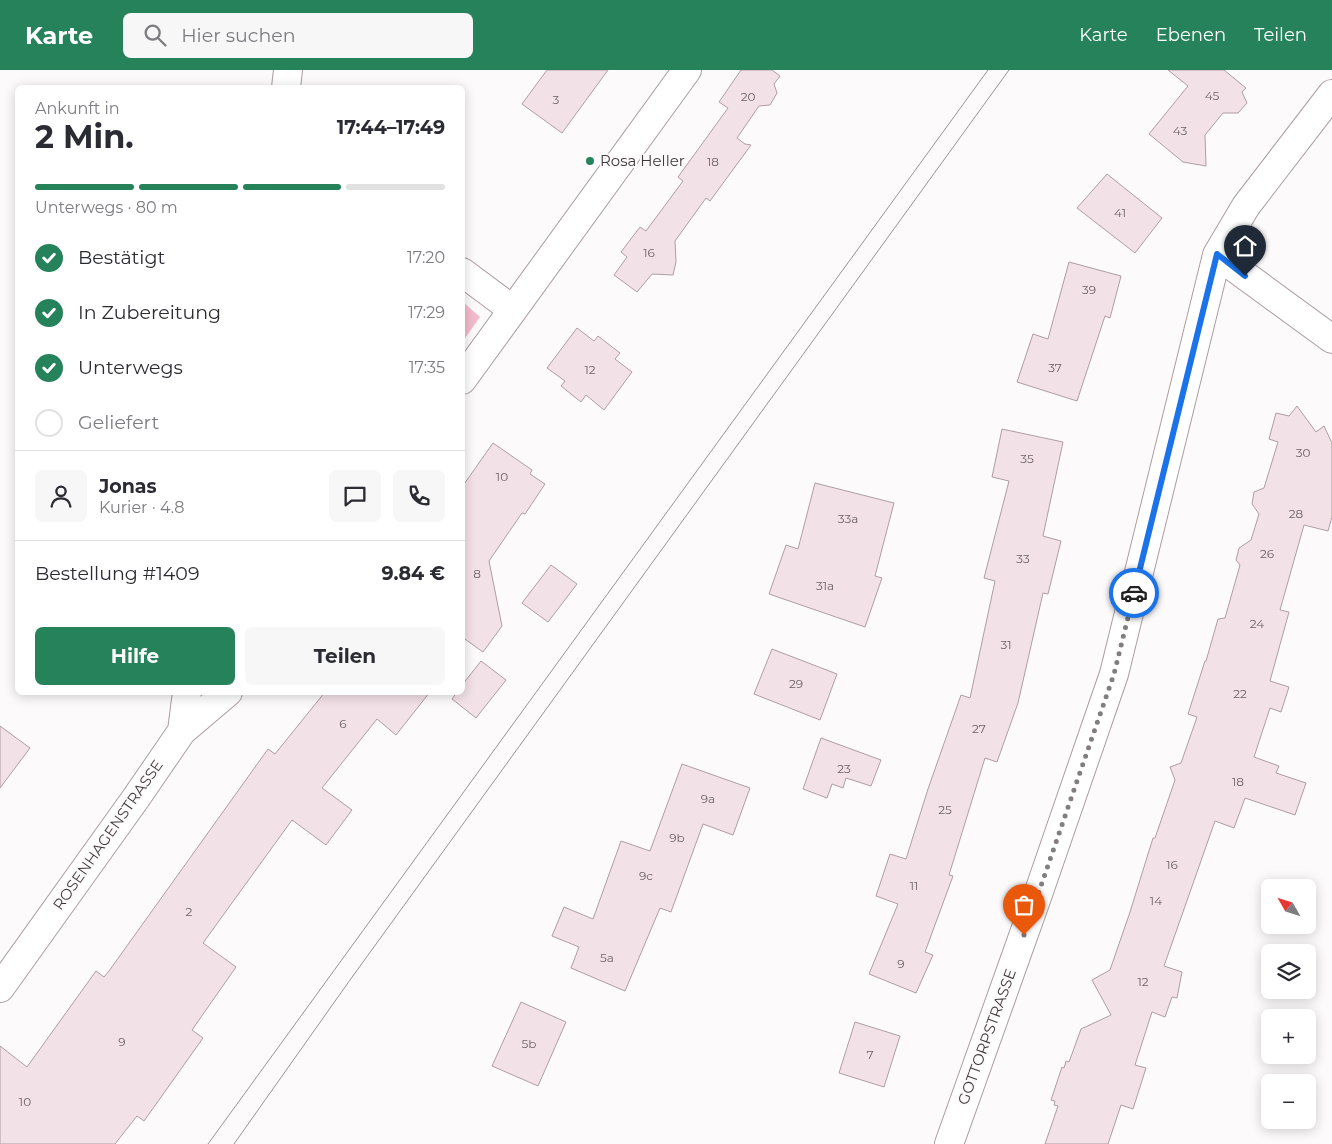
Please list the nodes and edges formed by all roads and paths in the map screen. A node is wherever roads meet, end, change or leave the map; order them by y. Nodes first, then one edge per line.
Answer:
1 (288, 70) edge
2 (687, 70) edge
3 (286, 85) edge
4 (1332, 94) edge
5 (1217, 254) junction
6 (465, 274) edge
7 (512, 310) junction
8 (1332, 339) edge
9 (465, 376) edge
10 (187, 695) edge
11 (224, 695) edge
12 (182, 731) junction
13 (0, 988) edge
14 (949, 1144) edge

1 - 3 street
2 - 7 street
4 - 5 street, GOTTORPSTRASSE
5 - 8 street
5 - 14 street, GOTTORPSTRASSE
6 - 7 street
7 - 9 street
10 - 12 street
11 - 12 street, ROSENHAGENSTRASSE
12 - 13 street, ROSENHAGENSTRASSE

